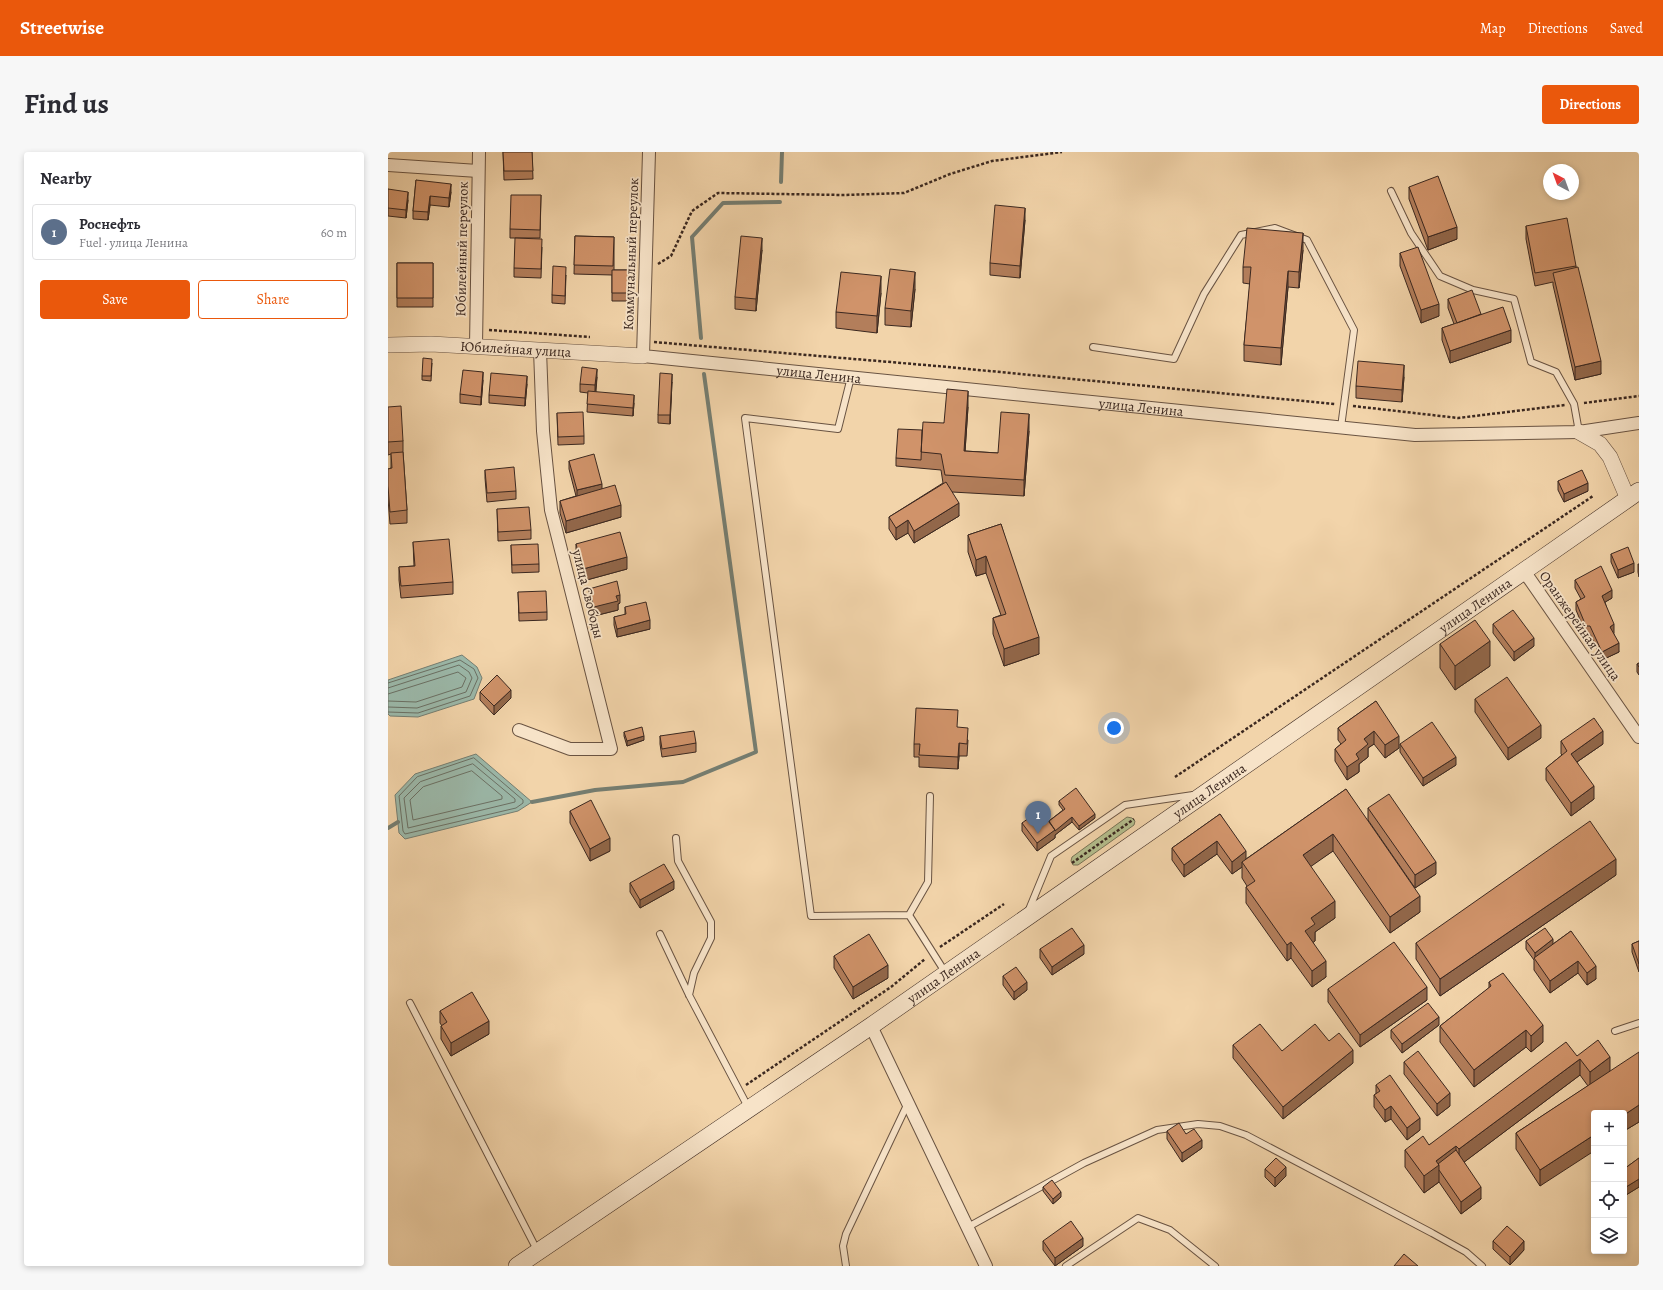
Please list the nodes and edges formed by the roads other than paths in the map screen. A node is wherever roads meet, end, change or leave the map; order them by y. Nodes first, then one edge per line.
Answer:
1 (479, 152) edge
2 (649, 152) edge
3 (388, 165) edge
4 (478, 171) junction
5 (1391, 192) dead end
6 (388, 345) edge
7 (476, 346) junction
8 (1093, 347) dead end
9 (540, 350) junction
10 (643, 356) junction
11 (851, 377) junction
12 (1636, 423) edge
13 (1341, 427) junction
14 (1580, 432) junction
15 (1634, 495) edge
16 (1524, 571) junction
17 (519, 730) dead end
18 (1639, 737) edge
19 (1205, 794) junction
20 (930, 796) dead end
21 (676, 838) dead end
22 (909, 915) junction
23 (1026, 919) junction
24 (660, 934) dead end
25 (946, 974) junction
26 (689, 995) junction
27 (410, 1003) dead end
28 (1639, 1023) edge
29 (871, 1026) junction
30 (1615, 1031) dead end
31 (909, 1101) junction
32 (749, 1108) junction
33 (968, 1227) junction
34 (537, 1252) junction
35 (517, 1266) edge
36 (846, 1266) edge
37 (986, 1266) edge
38 (1066, 1266) edge
39 (1215, 1266) edge
40 (1482, 1266) edge

1 - 4 street, Юбилейный переулок
2 - 10 street, Коммунальный переулок
3 - 4 street
4 - 7 street, Юбилейный переулок
5 - 14 lane
6 - 7 street, Юбилейная улица
7 - 9 street, Юбилейная улица
8 - 13 lane
9 - 10 street, Юбилейная улица
9 - 17 street, улица Свободы
10 - 11 street, улица Ленина
11 - 13 street, улица Ленина
11 - 22 lane
12 - 14 street, улица Ленина
13 - 14 street, улица Ленина
14 - 15 street
15 - 16 main road, улица Ленина
16 - 18 street, Оранжерейная улица
16 - 19 main road, улица Ленина
19 - 23 main road, улица Ленина
19 - 23 lane
20 - 22 lane
21 - 26 lane
22 - 25 lane
23 - 25 main road, улица Ленина
24 - 26 lane
25 - 29 main road, улица Ленина
26 - 32 lane
27 - 34 lane
28 - 30 lane
29 - 31 street
29 - 32 main road, улица Ленина
31 - 33 street
31 - 36 lane
32 - 34 main road, улица Ленина
33 - 37 street
33 - 40 lane
34 - 35 main road, улица Ленина
38 - 39 lane

